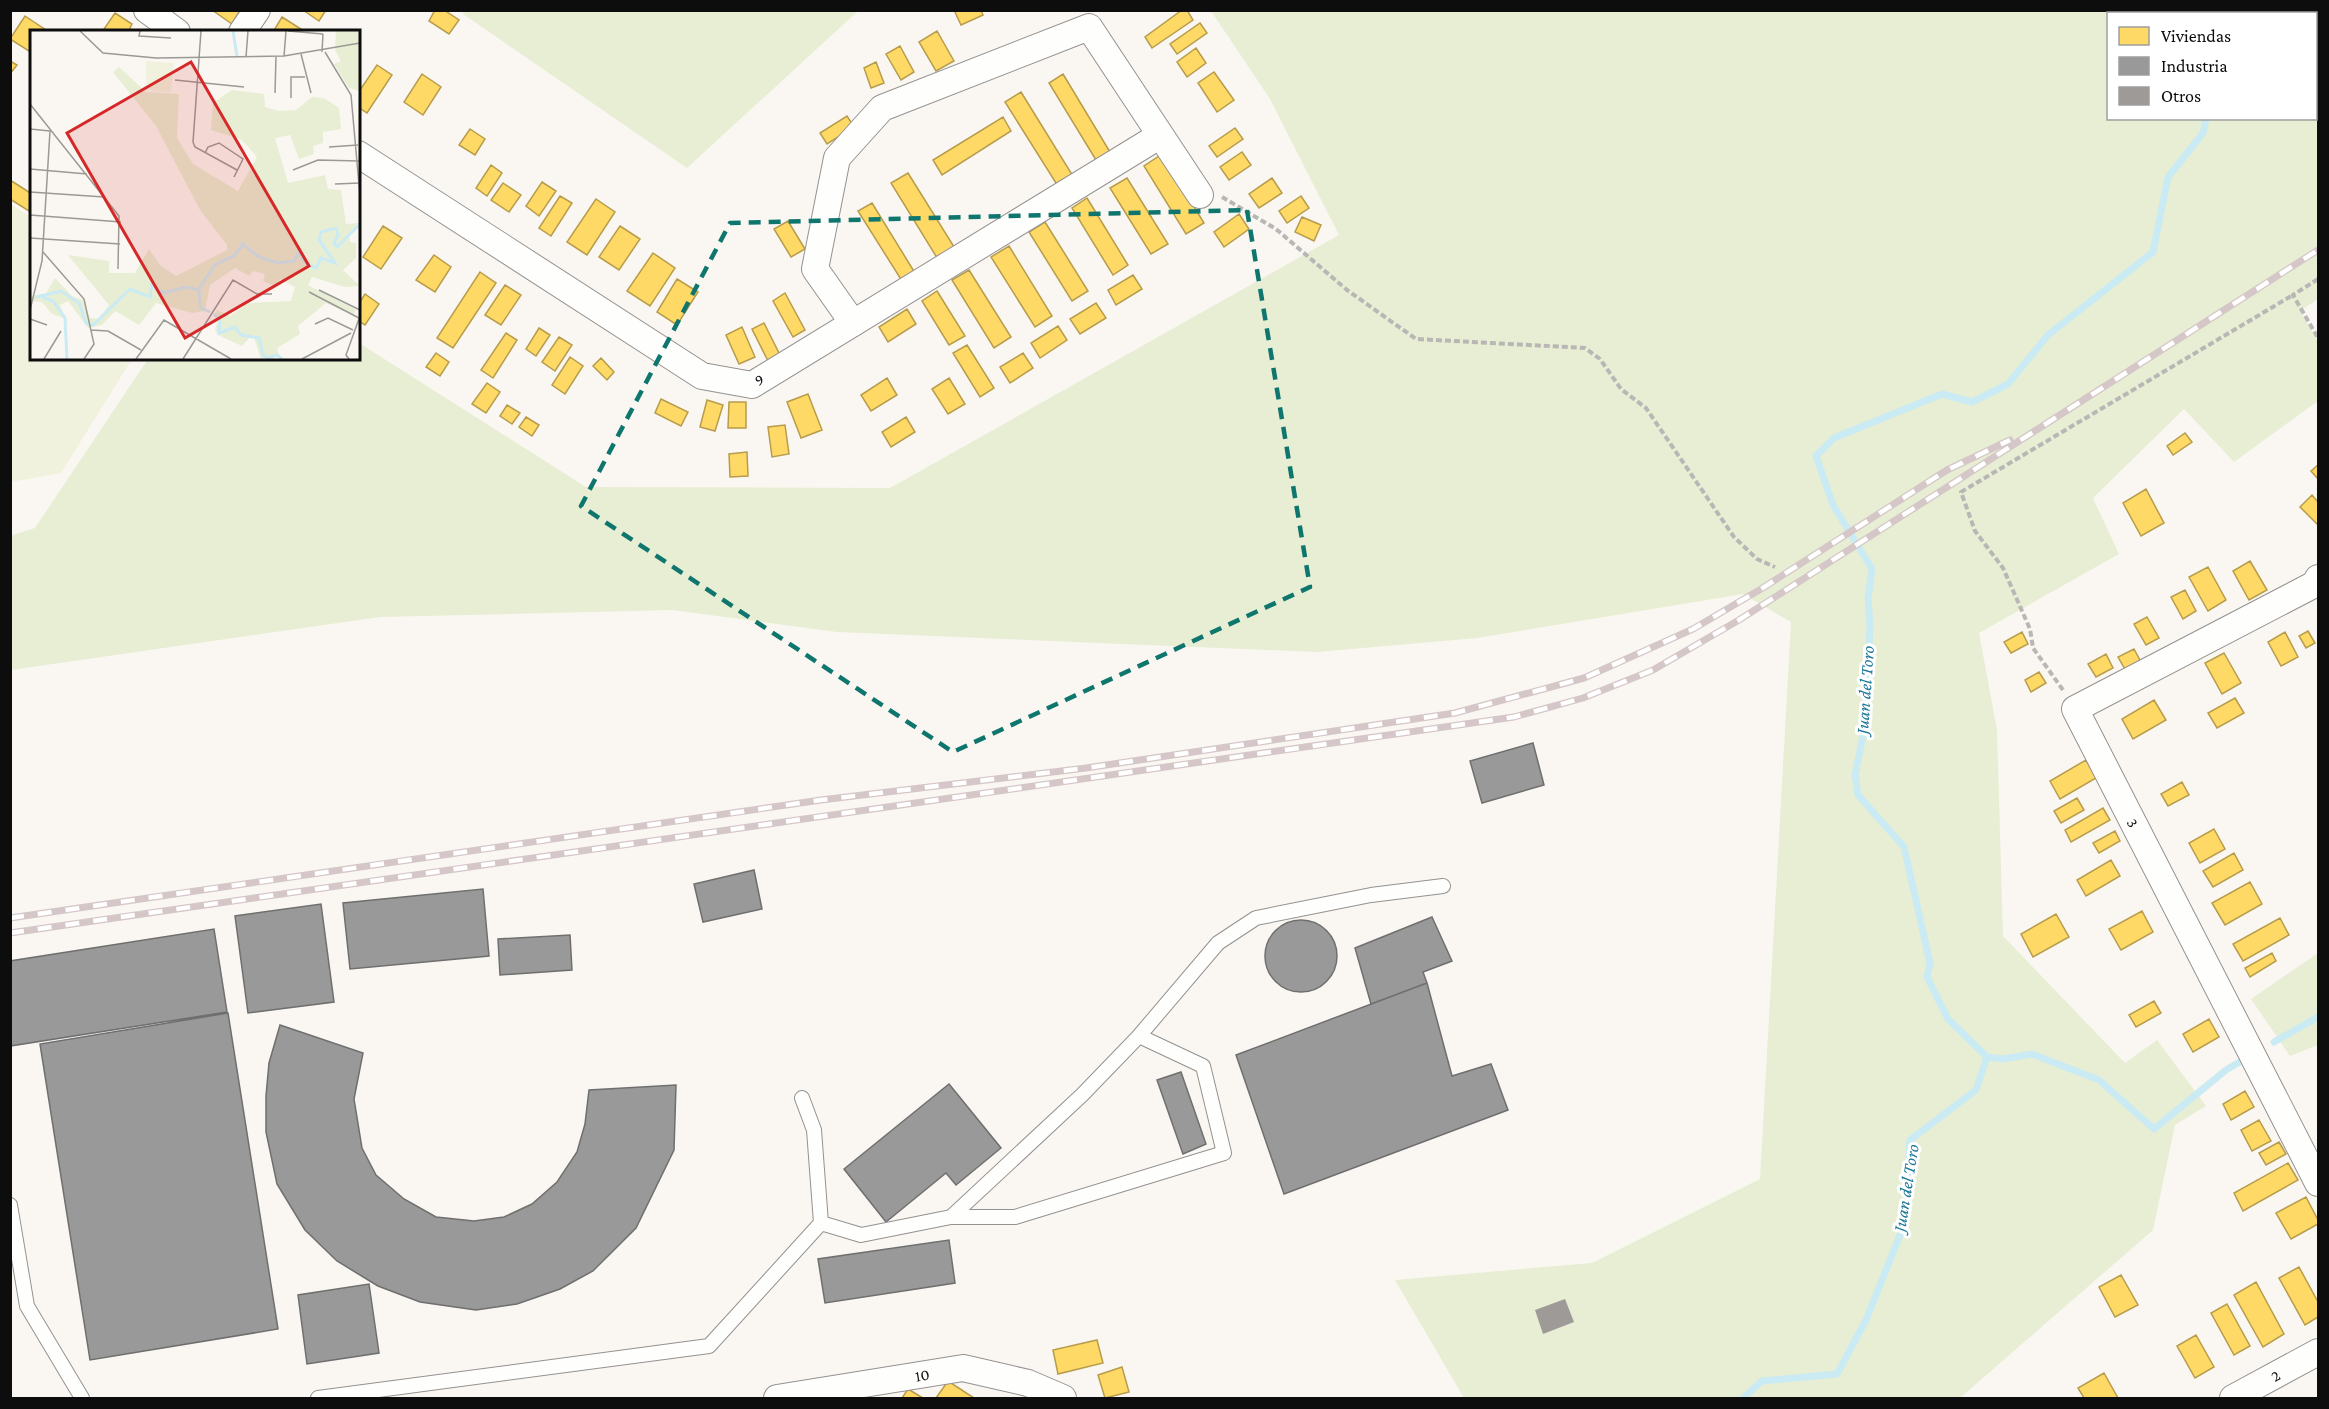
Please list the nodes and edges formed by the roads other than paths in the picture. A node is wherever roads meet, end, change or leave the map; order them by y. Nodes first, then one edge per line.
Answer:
1 (147, 10) edge
2 (257, 10) edge
3 (174, 30) edge
4 (243, 30) edge
5 (1160, 136) junction
6 (360, 155) edge
7 (1200, 195) road end
8 (854, 323) junction
9 (2319, 578) edge
10 (1443, 886) dead end
11 (1139, 1036) junction
12 (802, 1098) dead end
13 (2319, 1183) edge
14 (10, 1205) edge
15 (951, 1217) junction
16 (821, 1223) junction
17 (2319, 1352) edge
18 (1022, 1391) edge
19 (82, 1398) edge
20 (318, 1398) edge
21 (777, 1398) edge
22 (1063, 1398) edge
23 (2233, 1398) edge

1 - 3 street
2 - 4 street
5 - 7 street
5 - 8 street, 9
5 - 8 street
6 - 8 street, 9
9 - 13 street, 3
10 - 11 lane
11 - 15 lane
11 - 15 lane
12 - 16 lane
14 - 19 lane
15 - 16 lane
16 - 20 lane
17 - 23 street, 2
18 - 21 street, 10
18 - 22 street, 10

